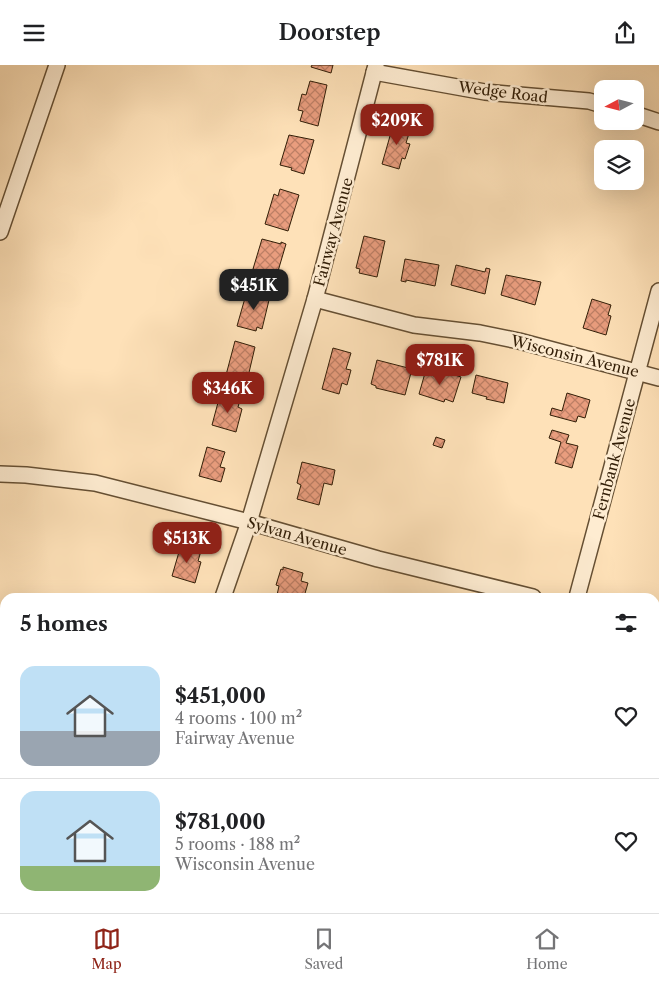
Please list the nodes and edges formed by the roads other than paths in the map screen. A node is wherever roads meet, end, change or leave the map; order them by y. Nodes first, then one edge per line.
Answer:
1 (57, 65) edge
2 (375, 69) edge
3 (594, 103) edge
4 (644, 117) edge
5 (659, 122) edge
6 (0, 232) edge
7 (659, 291) edge
8 (315, 299) junction
9 (637, 372) junction
10 (659, 378) edge
11 (0, 474) edge
12 (249, 522) junction
13 (224, 593) edge
14 (517, 593) edge
15 (578, 593) edge

1 - 6 street
2 - 3 street, Wedge Road
2 - 8 street, Fairway Avenue
4 - 5 street
7 - 9 street, Fernbank Avenue
8 - 9 street, Wisconsin Avenue
8 - 12 street, Fairway Avenue
9 - 10 street, Wisconsin Avenue
9 - 15 street, Fernbank Avenue
11 - 12 street, Sylvan Avenue
12 - 13 street, Fairway Avenue
12 - 14 street, Sylvan Avenue

